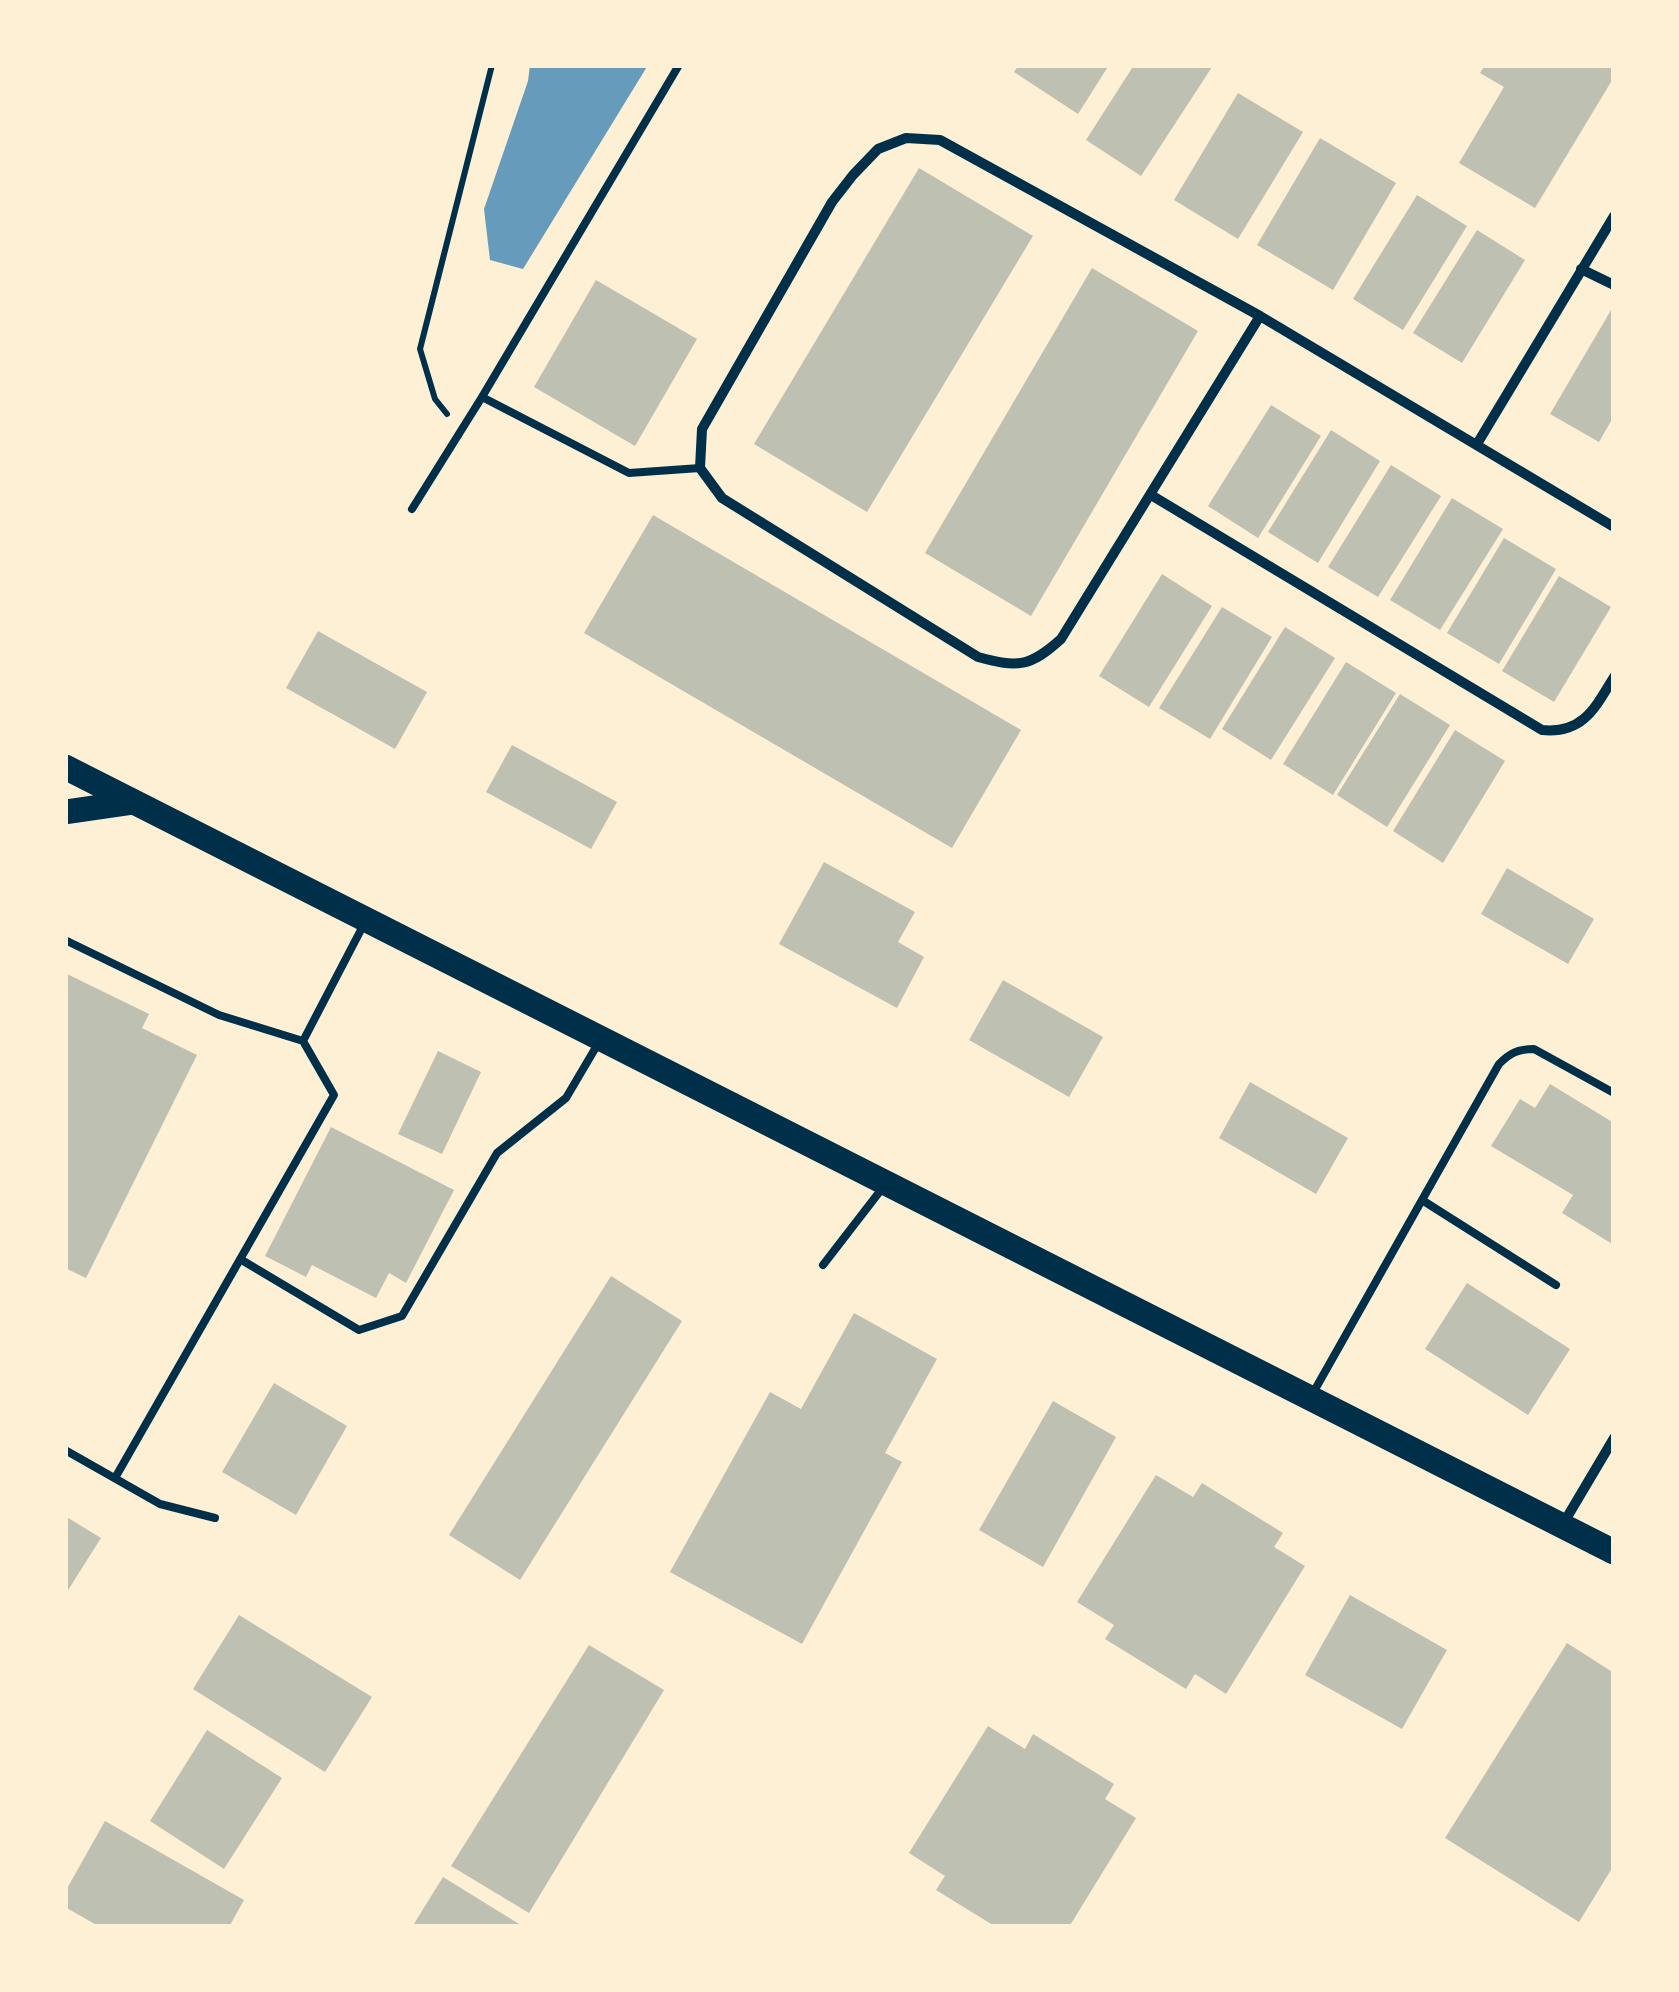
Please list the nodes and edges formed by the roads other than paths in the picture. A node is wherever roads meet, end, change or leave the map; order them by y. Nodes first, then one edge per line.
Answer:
1 (679, 65) edge
2 (1614, 216) edge
3 (1581, 269) junction
4 (1614, 285) edge
5 (1260, 316) junction
6 (482, 396) junction
7 (1477, 444) junction
8 (700, 468) junction
9 (1151, 495) junction
10 (412, 509) dead end
11 (1614, 527) edge
12 (1614, 677) edge
13 (65, 767) edge
14 (135, 802) junction
15 (65, 812) edge
16 (366, 919) junction
17 (65, 940) edge
18 (602, 1038) junction
19 (303, 1040) junction
20 (1614, 1093) edge
21 (886, 1182) junction
22 (1422, 1200) junction
23 (240, 1259) junction
24 (822, 1265) dead end
25 (1556, 1286) dead end
26 (1311, 1397) junction
27 (1614, 1438) edge
28 (65, 1450) edge
29 (115, 1478) junction
30 (215, 1518) dead end
31 (1563, 1524) junction
32 (1614, 1552) edge

1 - 6 lane
2 - 3 street
3 - 4 street
3 - 7 street
5 - 7 street
5 - 8 street
5 - 9 street
6 - 8 lane
6 - 10 lane
7 - 11 street
8 - 9 street
9 - 12 street
13 - 14 main road
14 - 15 main road
14 - 16 main road
16 - 18 main road
16 - 19 lane
17 - 19 lane
18 - 21 main road
18 - 23 lane
19 - 23 lane
20 - 22 lane
21 - 24 lane
21 - 26 main road
22 - 25 lane
22 - 26 lane
23 - 29 lane
26 - 31 main road
27 - 31 street
28 - 29 lane
29 - 30 lane
31 - 32 main road

